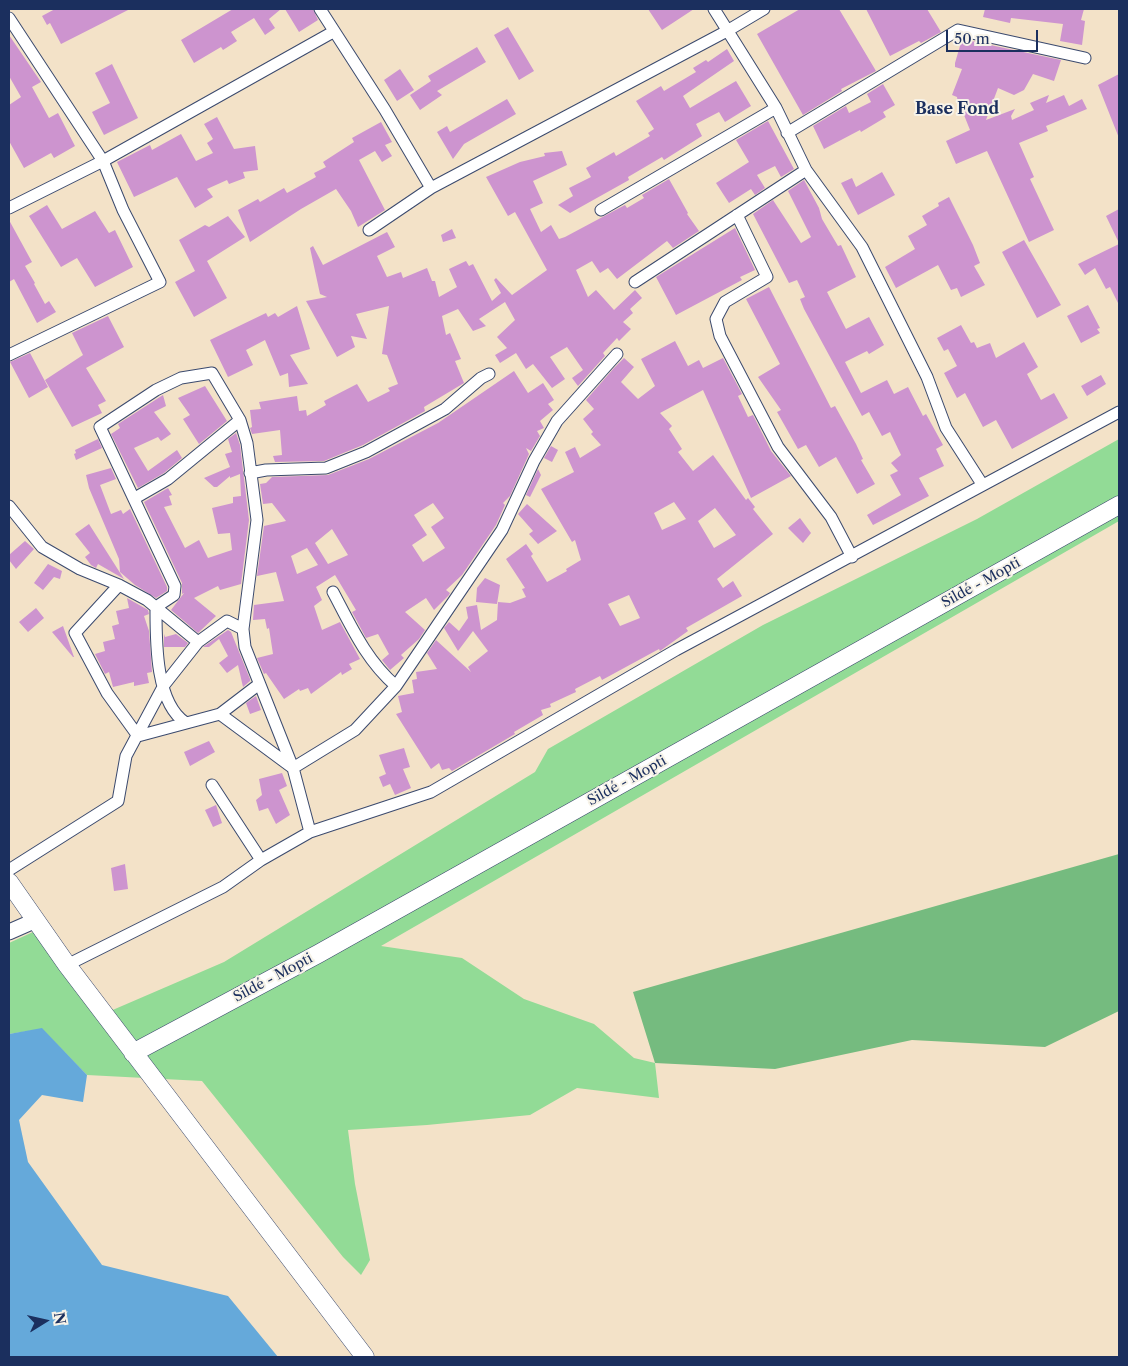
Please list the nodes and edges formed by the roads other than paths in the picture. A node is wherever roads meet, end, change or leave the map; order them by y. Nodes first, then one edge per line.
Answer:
1 (320, 9) edge
2 (714, 9) edge
3 (764, 9) edge
4 (9, 18) edge
5 (727, 31) junction
6 (333, 32) junction
7 (1085, 58) dead end
8 (776, 108) junction
9 (788, 133) junction
10 (104, 162) junction
11 (806, 170) junction
12 (431, 188) junction
13 (9, 208) edge
14 (601, 210) dead end
15 (736, 215) junction
16 (369, 230) dead end
17 (636, 282) dead end
18 (9, 354) edge
19 (617, 354) dead end
20 (489, 374) dead end
21 (1119, 412) edge
22 (240, 420) junction
23 (250, 473) junction
24 (982, 484) junction
25 (135, 498) junction
26 (1119, 505) edge
27 (9, 506) edge
28 (852, 557) junction
29 (120, 585) junction
30 (333, 592) dead end
31 (156, 607) junction
32 (243, 628) junction
33 (198, 642) junction
34 (258, 684) junction
35 (164, 685) junction
36 (396, 686) junction
37 (220, 714) junction
38 (186, 723) junction
39 (138, 736) junction
40 (293, 768) junction
41 (212, 785) dead end
42 (310, 832) junction
43 (261, 860) junction
44 (9, 870) edge
45 (9, 882) edge
46 (34, 921) junction
47 (9, 932) edge
48 (67, 965) junction
49 (133, 1053) junction
50 (365, 1357) edge

1 - 6 street
2 - 5 street
3 - 5 street
4 - 10 street
5 - 8 street
5 - 12 street
6 - 10 street
6 - 12 street
7 - 9 street
8 - 9 street
8 - 14 street
9 - 11 street
10 - 13 street
10 - 18 street
11 - 15 street
11 - 24 street
12 - 16 street
15 - 17 street
15 - 28 street
19 - 36 street
20 - 23 street
21 - 24 street
22 - 23 street
22 - 25 street
22 - 25 street
23 - 32 street
24 - 28 street
25 - 31 street
26 - 49 main road, Sildé - Mopti
27 - 29 street
28 - 42 street
29 - 31 street
29 - 39 street
30 - 36 street
31 - 33 street
31 - 35 street
32 - 33 street
32 - 34 street
33 - 35 street
34 - 37 street
34 - 40 street
35 - 38 street
35 - 39 street
36 - 40 street
37 - 38 street
37 - 40 street
38 - 39 street
39 - 44 street
40 - 42 street
41 - 43 street
42 - 43 street
43 - 48 street
45 - 46 main road
46 - 47 main road
46 - 48 main road
48 - 49 main road
49 - 50 main road

